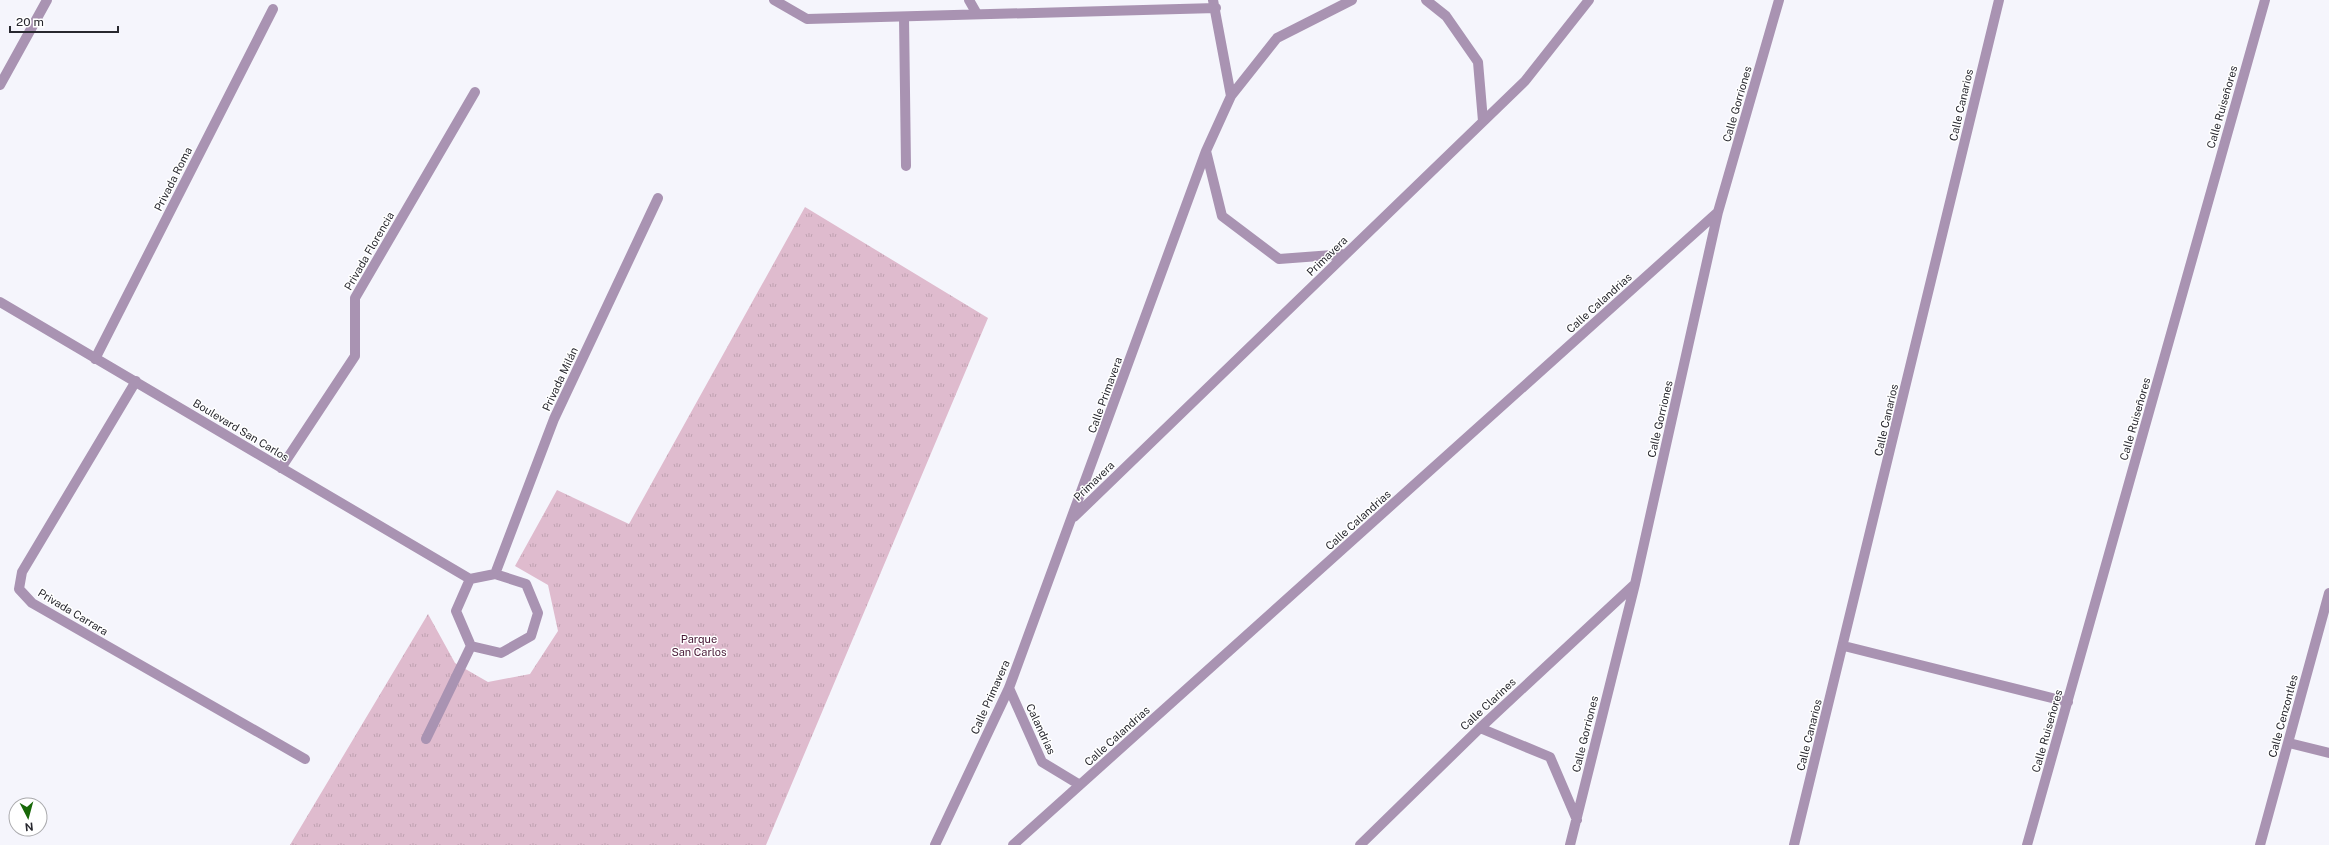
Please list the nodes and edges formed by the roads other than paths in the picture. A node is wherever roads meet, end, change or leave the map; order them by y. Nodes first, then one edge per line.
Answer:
1 (47, 0) edge
2 (774, 0) edge
3 (969, 0) edge
4 (1352, 0) edge
5 (1426, 0) edge
6 (1589, 0) edge
7 (1779, 0) edge
8 (1999, 0) edge
9 (2265, 0) edge
10 (1214, 4) edge
11 (273, 9) dead end
12 (977, 14) junction
13 (904, 17) junction
14 (0, 85) edge
15 (476, 92) dead end
16 (1231, 96) junction
17 (1483, 121) junction
18 (1206, 151) junction
19 (906, 166) dead end
20 (658, 198) dead end
21 (1718, 212) junction
22 (1346, 254) junction
23 (0, 302) edge
24 (95, 359) junction
25 (136, 381) junction
26 (281, 468) junction
27 (1072, 520) junction
28 (495, 574) junction
29 (470, 579) junction
30 (1635, 584) junction
31 (2329, 593) edge
32 (470, 646) junction
33 (1844, 646) junction
34 (1009, 688) junction
35 (2068, 702) junction
36 (1480, 728) junction
37 (426, 739) dead end
38 (2289, 743) junction
39 (2329, 753) edge
40 (305, 758) dead end
41 (1080, 785) junction
42 (1577, 820) junction
43 (935, 845) edge
44 (1013, 845) edge
45 (1360, 845) edge
46 (1570, 845) edge
47 (1794, 845) edge
48 (2028, 845) edge
49 (2260, 845) edge

1 - 14 street
2 - 13 street
3 - 12 street
4 - 16 street, Calle Primavera
5 - 17 street
6 - 17 street, Primavera
7 - 21 street, Calle Gorriones
8 - 33 street, Calle Canarios
9 - 35 street, Calle Ruiseñores
10 - 12 street
10 - 16 street
11 - 24 street, Privada Roma
12 - 13 street
13 - 19 street
15 - 26 street, Privada Florencia
16 - 18 street, Calle Primavera
17 - 22 street, Primavera
18 - 22 street
18 - 27 street, Calle Primavera
20 - 28 street, Privada Milán
21 - 30 street, Calle Gorriones
21 - 41 street, Calle Calandrias
22 - 27 street, Primavera
23 - 24 street, Boulevard San Carlos
24 - 25 street, Boulevard San Carlos
25 - 26 street, Boulevard San Carlos
25 - 40 street, Privada Carrara
26 - 29 street, Boulevard San Carlos
27 - 34 street, Calle Primavera
28 - 29 street
28 - 32 street
29 - 32 street
30 - 36 street, Calle Clarines
30 - 42 street, Calle Gorriones
31 - 38 street, Calle Cenzontles
32 - 37 street
33 - 35 street
33 - 47 street, Calle Canarios
34 - 41 street, Calandrias
34 - 43 street, Calle Primavera
35 - 48 street, Calle Ruiseñores
36 - 42 street
36 - 45 street, Calle Clarines
38 - 39 street
38 - 49 street, Calle Cenzontles
41 - 44 street, Calle Calandrias
42 - 46 street, Calle Gorriones

